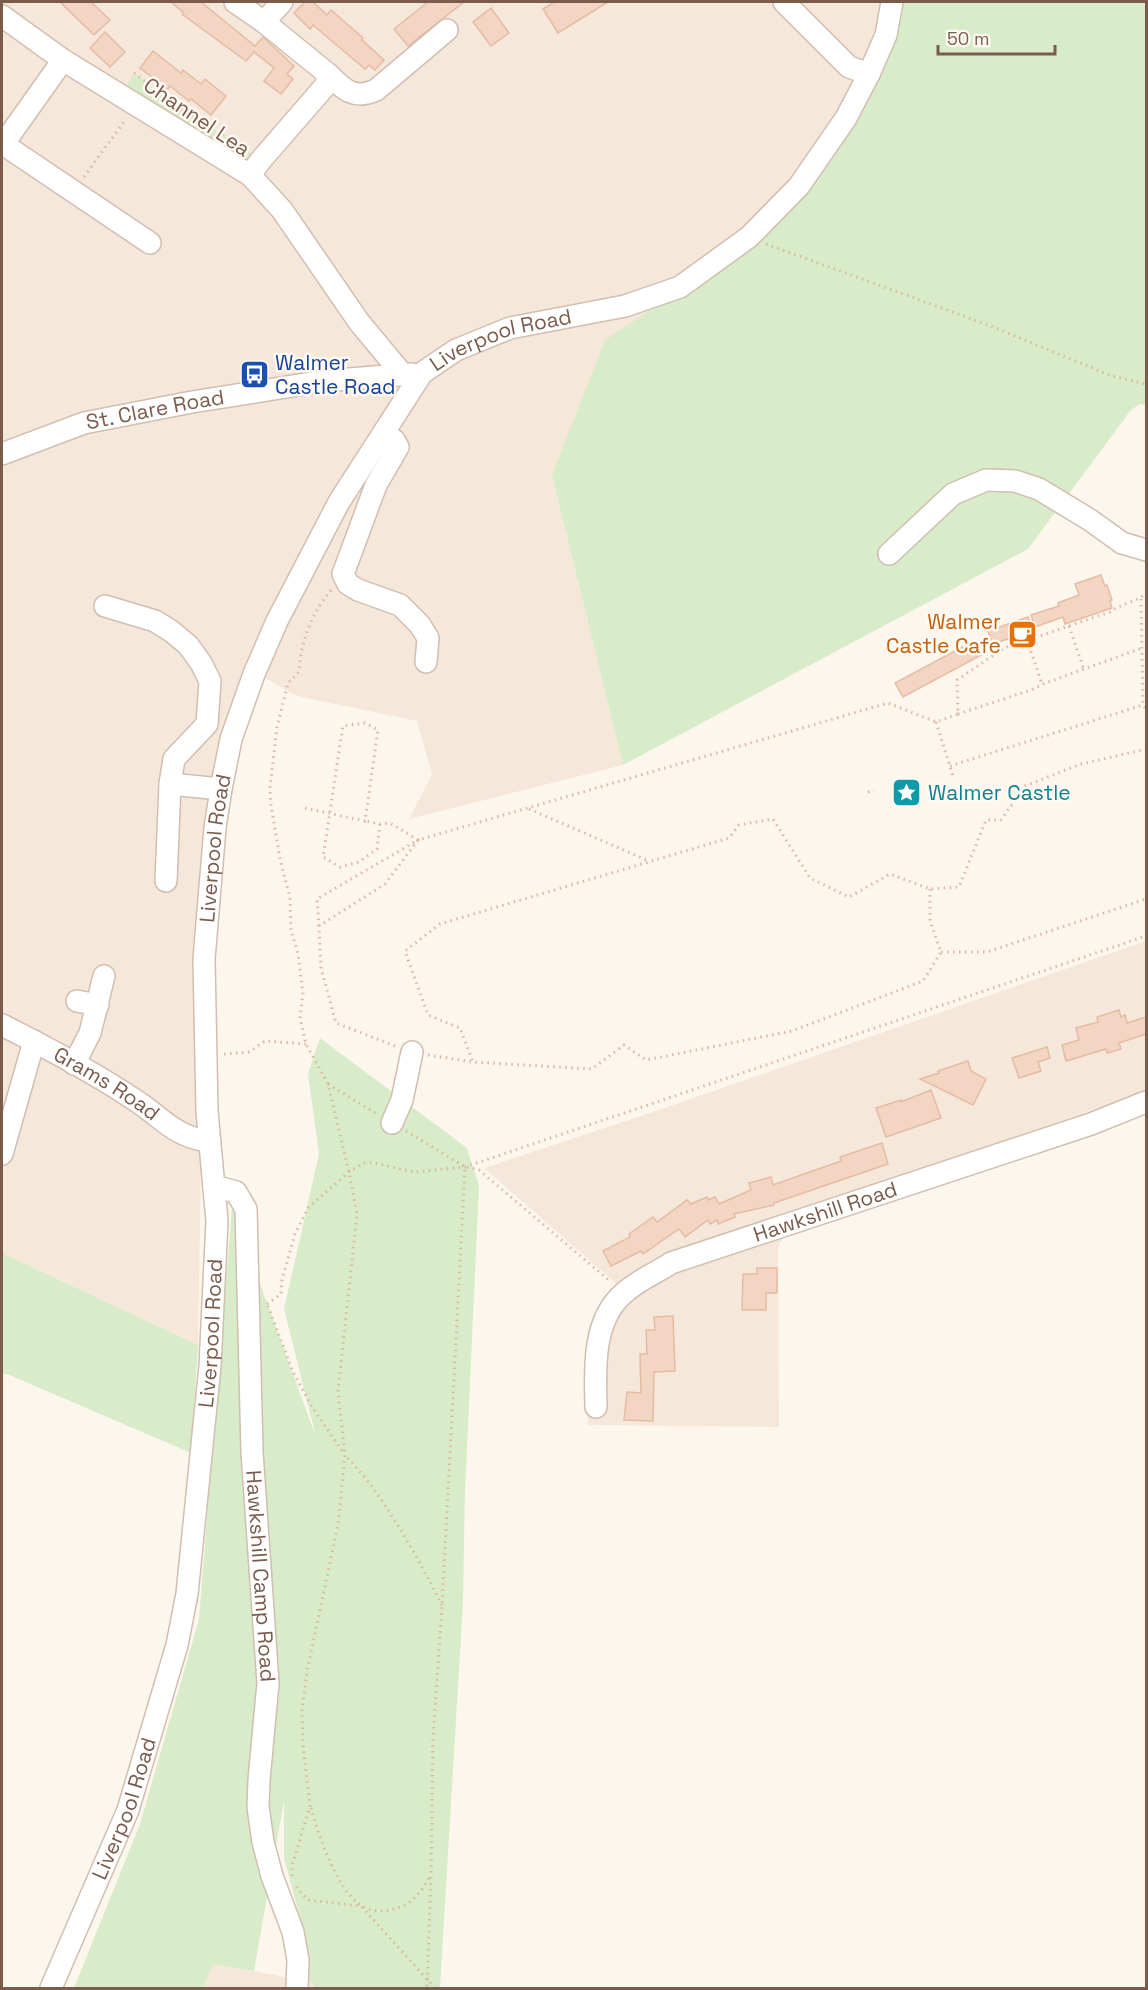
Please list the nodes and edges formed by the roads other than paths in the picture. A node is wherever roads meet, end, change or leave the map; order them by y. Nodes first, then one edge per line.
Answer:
1 (235, 2) edge
2 (282, 2) edge
3 (784, 2) edge
4 (892, 2) edge
5 (2, 16) edge
6 (264, 22) junction
7 (447, 30) dead end
8 (63, 60) junction
9 (328, 74) junction
10 (869, 74) junction
11 (2, 145) edge
12 (256, 168) junction
13 (150, 242) dead end
14 (412, 374) junction
15 (384, 433) junction
16 (2, 454) edge
17 (1146, 550) edge
18 (889, 554) dead end
19 (105, 606) dead end
20 (426, 662) dead end
21 (170, 784) junction
22 (221, 789) junction
23 (166, 881) dead end
24 (104, 976) dead end
25 (77, 1001) dead end
26 (98, 1005) junction
27 (2, 1025) edge
28 (34, 1041) junction
29 (412, 1052) road end
30 (74, 1064) junction
31 (1146, 1102) edge
32 (392, 1123) road end
33 (209, 1141) junction
34 (2, 1154) edge
35 (214, 1186) junction
36 (596, 1407) dead end
37 (298, 1983) edge
38 (51, 1989) edge

1 - 6 street
2 - 6 street
3 - 10 street
4 - 10 street, Liverpool Road
5 - 8 street
6 - 9 street
7 - 9 street
8 - 11 street
8 - 12 street
9 - 12 street, Channel Lea
10 - 14 street, Liverpool Road
11 - 13 street
12 - 14 street
14 - 15 street, Liverpool Road
14 - 16 street, St. Clare Road
15 - 20 street
15 - 22 street, Liverpool Road
17 - 18 street
19 - 21 street
21 - 22 street
21 - 23 street
22 - 33 street, Liverpool Road
24 - 26 street
25 - 26 street
26 - 30 street
27 - 28 street, Grams Road
28 - 30 street, Grams Road
28 - 34 street
29 - 32 street
30 - 33 street, Grams Road
31 - 36 street, Hawkshill Road
33 - 35 street, Liverpool Road
35 - 37 street, Hawkshill Camp Road
35 - 38 street, Liverpool Road

